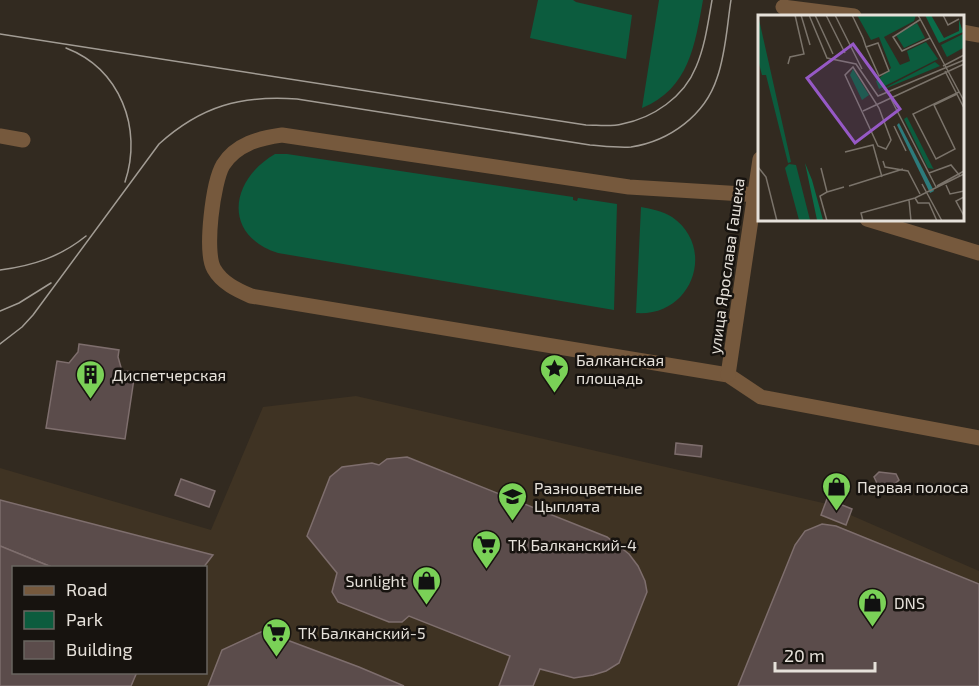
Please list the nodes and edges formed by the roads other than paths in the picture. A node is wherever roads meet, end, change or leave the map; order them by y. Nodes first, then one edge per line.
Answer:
1 (783, 8) edge
2 (845, 15) edge
3 (964, 32) edge
4 (979, 35) edge
5 (0, 136) edge
6 (23, 140) dead end
7 (757, 195) edge
8 (870, 220) edge
9 (979, 252) edge
10 (728, 375) junction
11 (979, 438) edge

1 - 2 street
3 - 4 street
5 - 6 street
7 - 10 street, улица Ярослава Гашека
7 - 10 street
8 - 9 street
10 - 11 street, улица Ярослава Гашека

